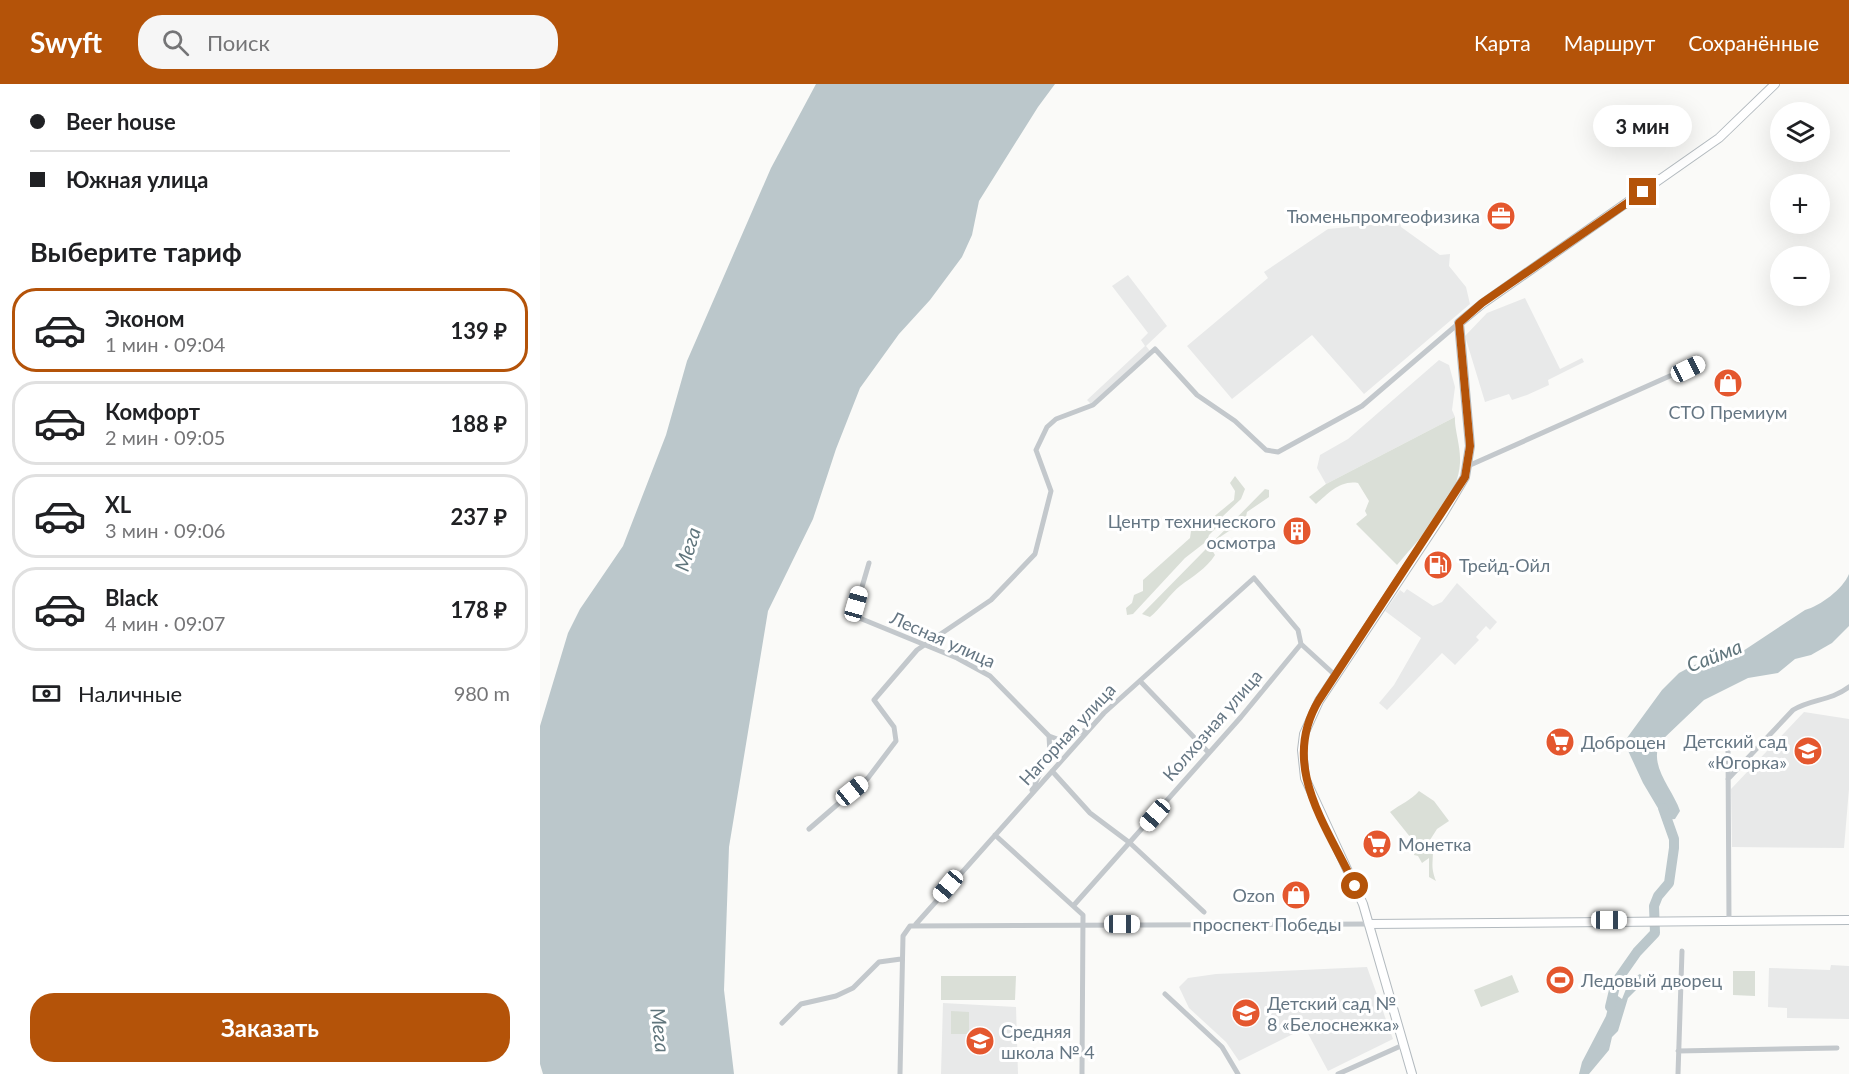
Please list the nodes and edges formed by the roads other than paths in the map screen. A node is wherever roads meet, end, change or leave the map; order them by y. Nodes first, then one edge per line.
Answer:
1 (1775, 84) edge
2 (1459, 323) junction
3 (1699, 363) dead end
4 (1468, 466) junction
5 (868, 563) dead end
6 (1301, 644) junction
7 (925, 645) junction
8 (1336, 676) junction
9 (1140, 681) junction
10 (1849, 687) edge
11 (1091, 728) junction
12 (1049, 736) junction
13 (1728, 750) dead end
14 (1209, 753) junction
15 (1052, 771) junction
16 (1728, 778) junction
17 (1026, 801) junction
18 (809, 829) dead end
19 (995, 835) junction
20 (1130, 843) junction
21 (1074, 905) junction
22 (1204, 912) dead end
23 (1729, 920) junction
24 (1849, 920) edge
25 (916, 924) junction
26 (1084, 924) junction
27 (1369, 924) junction
28 (1682, 951) dead end
29 (901, 960) junction
30 (1165, 994) dead end
31 (782, 1023) dead end
32 (1403, 1045) junction
33 (1837, 1048) dead end
34 (1678, 1051) junction
35 (900, 1074) edge
36 (1082, 1074) edge
37 (1238, 1074) edge
38 (1338, 1074) edge
39 (1412, 1074) edge
40 (1678, 1074) edge

1 - 2 street
2 - 4 street
2 - 7 street
3 - 4 street
4 - 8 street
5 - 7 street, Лесная улица
6 - 8 street
6 - 9 street, Нагорная улица
6 - 14 street, Колхозная улица
7 - 12 street, Лесная улица
7 - 18 street
8 - 27 street
9 - 11 street, Нагорная улица
9 - 14 street
10 - 16 street
11 - 12 street
11 - 15 street, Нагорная улица
12 - 17 street
13 - 16 street
14 - 20 street, Колхозная улица
15 - 17 street, Нагорная улица
15 - 20 street
16 - 23 street
17 - 19 street, Нагорная улица
19 - 21 street
19 - 25 street, Нагорная улица
20 - 21 street, Колхозная улица
20 - 22 street
21 - 26 street
23 - 24 street
23 - 27 street, проспект Победы
25 - 26 street, проспект Победы
25 - 29 street, проспект Победы
26 - 27 street, проспект Победы
26 - 36 street
27 - 32 street
28 - 34 street
29 - 31 street
29 - 35 street
30 - 37 street
32 - 38 street
32 - 39 street
33 - 34 street
34 - 40 street

